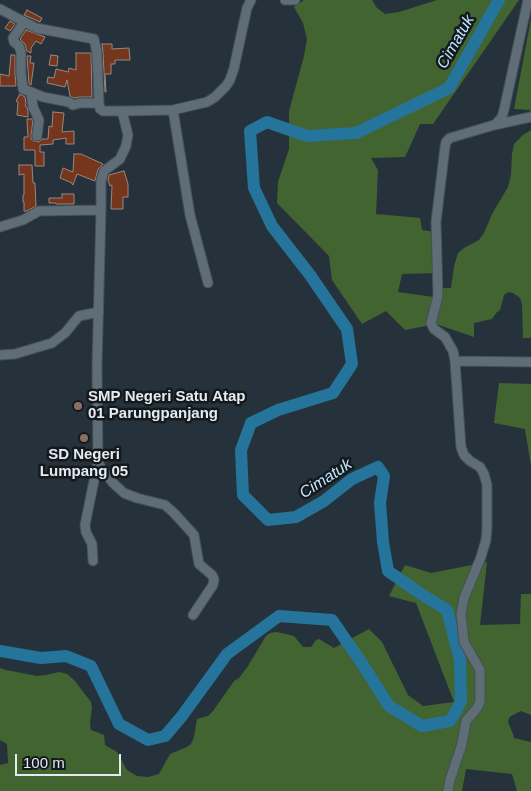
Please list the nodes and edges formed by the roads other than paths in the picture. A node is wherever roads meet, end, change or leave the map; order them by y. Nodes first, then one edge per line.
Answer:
1 (285, 0) edge
2 (295, 0) edge
3 (528, 0) edge
4 (249, 1) edge
5 (0, 9) edge
6 (24, 22) junction
7 (31, 92) junction
8 (99, 103) junction
9 (173, 110) junction
10 (122, 111) junction
11 (531, 118) edge
12 (494, 125) junction
13 (37, 136) dead end
14 (101, 210) junction
15 (0, 227) edge
16 (208, 283) dead end
17 (99, 312) junction
18 (0, 355) edge
19 (455, 361) junction
20 (531, 362) edge
21 (98, 461) junction
22 (93, 561) dead end
23 (193, 614) dead end
24 (448, 791) edge

1 - 2 street
3 - 12 street
4 - 9 street
5 - 6 street
6 - 7 street
6 - 8 street
7 - 8 street
7 - 13 street
8 - 10 street
9 - 10 street
9 - 16 street
10 - 14 street
11 - 12 street
12 - 19 street
14 - 15 street
14 - 17 street
17 - 18 street
17 - 21 street
19 - 20 street
19 - 24 street
21 - 22 street
21 - 23 street

